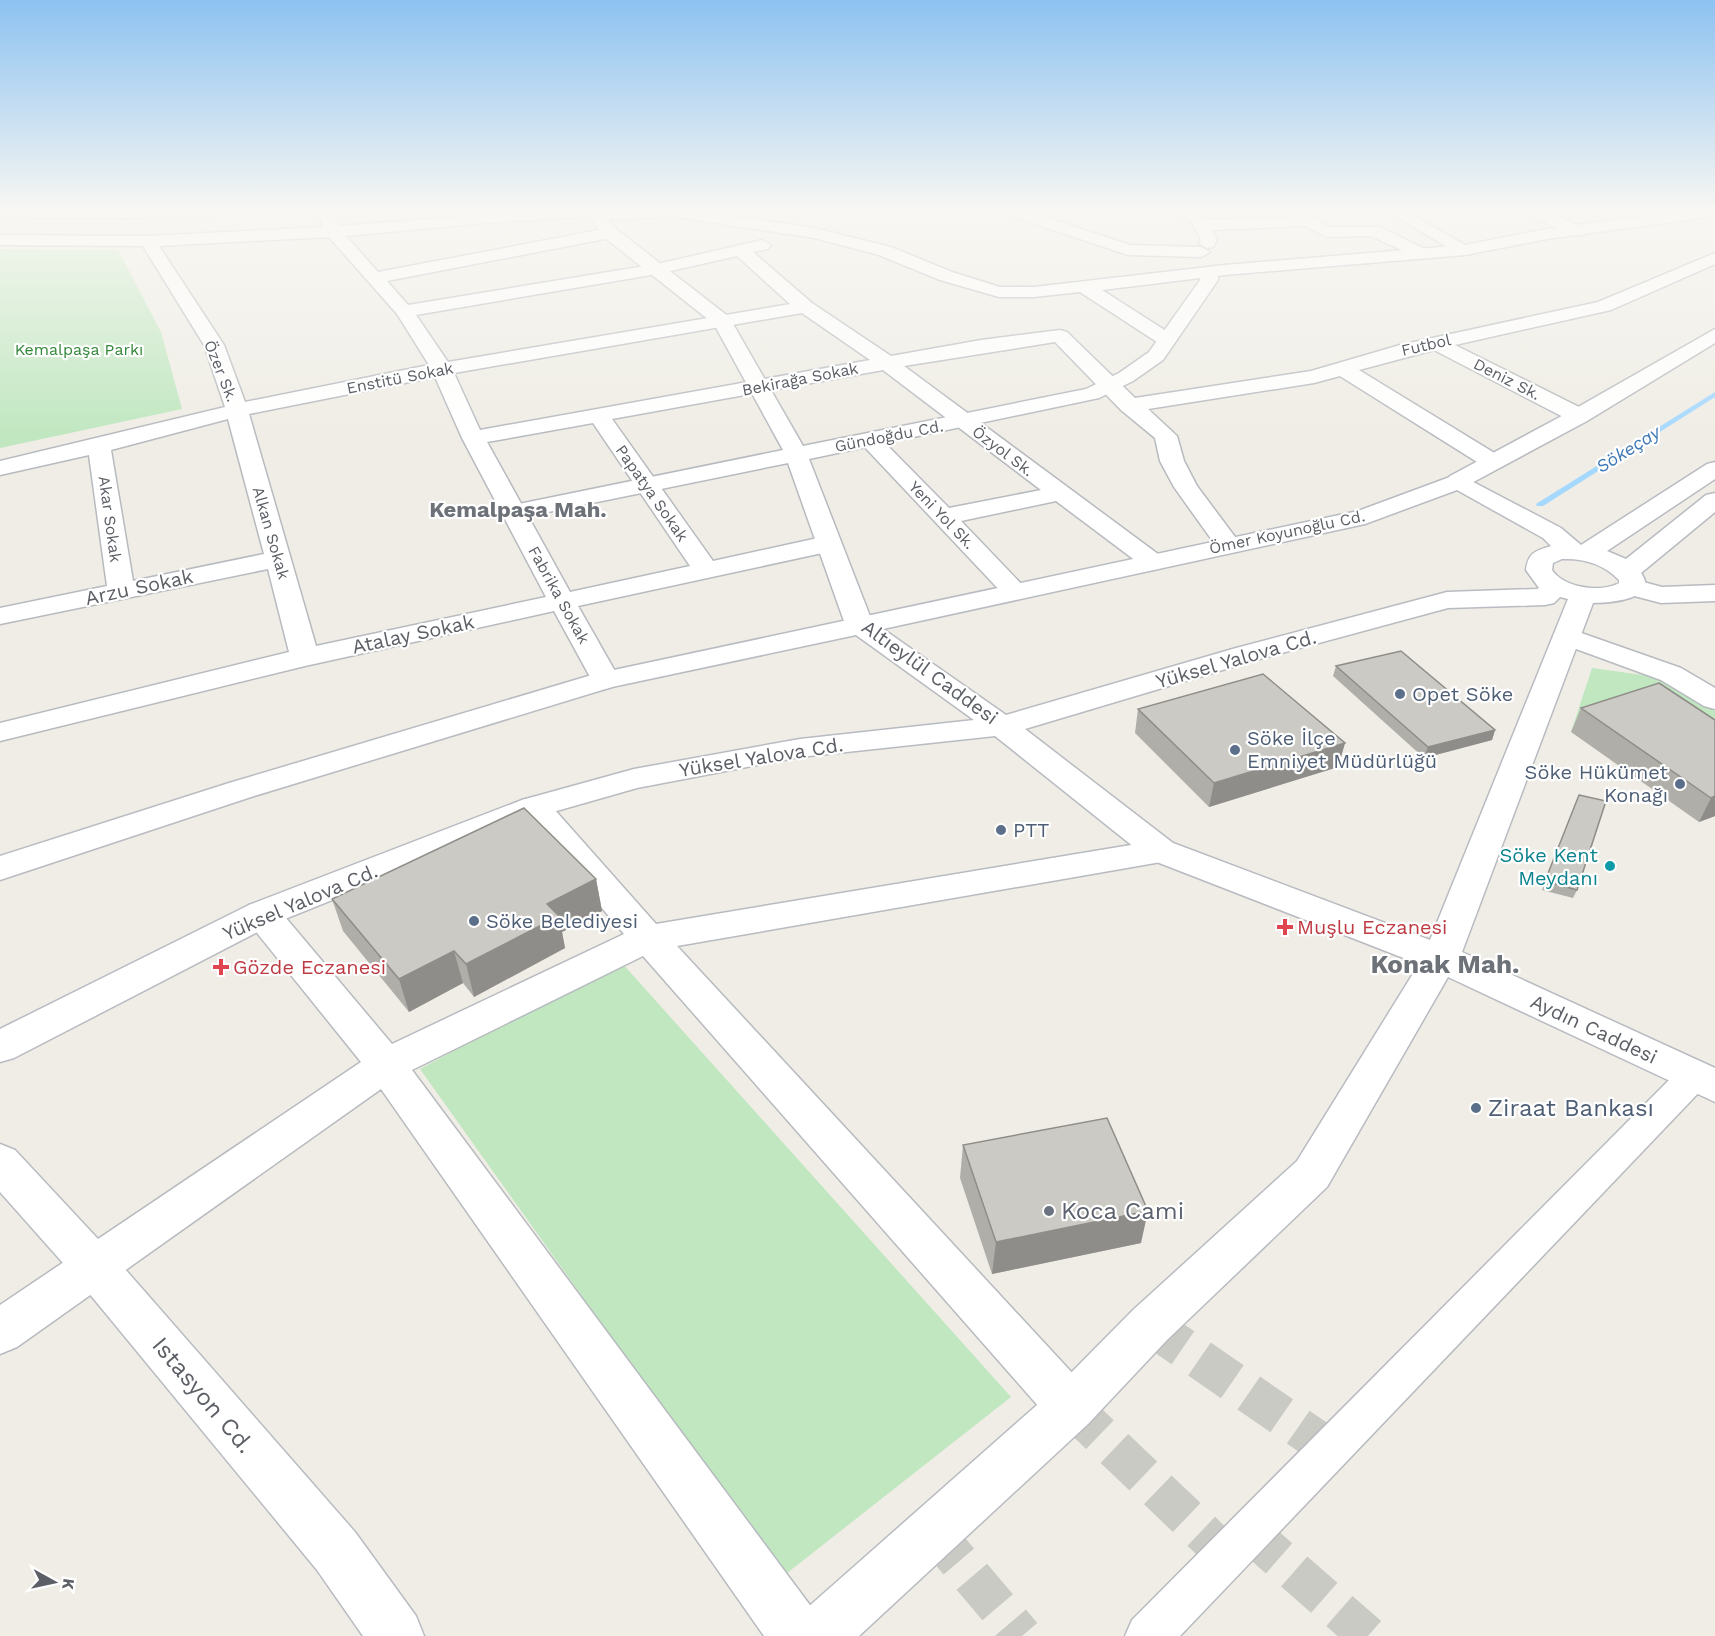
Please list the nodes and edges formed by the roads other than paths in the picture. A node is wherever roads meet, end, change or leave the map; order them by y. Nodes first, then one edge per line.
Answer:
1 (176, 284) edge
2 (379, 284) edge
3 (470, 284) edge
4 (561, 284) edge
5 (677, 284) edge
6 (779, 284) edge
7 (973, 284) edge
8 (1107, 284) edge
9 (1206, 284) edge
10 (1654, 284) edge
11 (1085, 287) junction
12 (487, 297) junction
13 (805, 307) junction
14 (404, 311) junction
15 (722, 321) junction
16 (1715, 335) edge
17 (1167, 340) junction
18 (1436, 343) junction
19 (886, 362) junction
20 (1342, 368) junction
21 (442, 369) junction
22 (1108, 385) junction
23 (759, 387) junction
24 (1129, 405) junction
25 (237, 410) junction
26 (598, 414) junction
27 (1579, 416) junction
28 (964, 422) junction
29 (473, 438) junction
30 (869, 440) junction
31 (99, 446) junction
32 (796, 454) junction
33 (1493, 462) junction
34 (0, 468) edge
35 (1715, 469) edge
36 (1458, 481) junction
37 (644, 484) junction
38 (1061, 493) junction
39 (1715, 500) edge
40 (514, 512) junction
41 (943, 517) junction
42 (827, 544) junction
43 (1228, 545) junction
44 (1579, 552) junction
45 (278, 559) junction
46 (1153, 562) junction
47 (707, 571) junction
48 (1629, 579) junction
49 (121, 591) junction
50 (1015, 591) junction
51 (1569, 591) junction
52 (1715, 593) edge
53 (562, 602) junction
54 (0, 616) edge
55 (859, 624) junction
56 (1567, 636) junction
57 (305, 657) junction
58 (605, 680) junction
59 (1715, 700) edge
60 (1002, 726) junction
61 (0, 732) edge
62 (534, 807) junction
63 (1161, 851) junction
64 (0, 868) edge
65 (262, 914) junction
66 (648, 938) junction
67 (1441, 958) junction
68 (0, 1047) edge
69 (386, 1065) junction
70 (1705, 1081) edge
71 (0, 1162) edge
72 (95, 1267) junction
73 (0, 1332) edge
74 (1071, 1407) junction
75 (396, 1636) edge
76 (798, 1636) edge
77 (818, 1636) edge
78 (1148, 1636) edge

1 - 25 street, Özer Sk.
2 - 14 street, Fabrika Sokak
3 - 12 street
4 - 12 street
5 - 15 street, Altıeylül Caddesi
6 - 13 street, Özyol Sk.
7 - 11 street
8 - 11 street
9 - 17 street, Gündoğdu Cd.
10 - 18 street, Futbol
11 - 17 street
12 - 14 street
13 - 15 street, Enstitü Sokak
13 - 19 street, Özyol Sk.
14 - 21 street, Fabrika Sokak
15 - 21 street, Enstitü Sokak
15 - 23 street, Altıeylül Caddesi
16 - 27 street, Ömer Koyunoğlu Cd.
17 - 22 street, Gündoğdu Cd.
18 - 20 street, Futbol
18 - 27 street, Deniz Sk.
19 - 22 street, Bekirağa Sokak
19 - 23 street, Bekirağa Sokak
19 - 28 street, Özyol Sk.
20 - 24 street, Futbol
20 - 33 street
21 - 25 street, Enstitü Sokak
21 - 29 street, Fabrika Sokak
22 - 24 street
22 - 28 street, Gündoğdu Cd.
23 - 26 street, Bekirağa Sokak
23 - 32 street, Altıeylül Caddesi
24 - 43 street
25 - 31 street, Enstitü Sokak
25 - 45 street, Alkan Sokak
26 - 29 street, Bekirağa Sokak
26 - 37 street, Papatya Sokak
27 - 33 street, Ömer Koyunoğlu Cd.
28 - 30 street, Gündoğdu Cd.
28 - 38 street, Özyol Sk.
29 - 40 street, Fabrika Sokak
30 - 32 street, Gündoğdu Cd.
30 - 41 street, Yeni Yol Sk.
31 - 34 street, Enstitü Sokak
31 - 49 street, Akar Sokak
32 - 37 street, Gündoğdu Cd.
32 - 42 street, Altıeylül Caddesi
33 - 36 street, Ömer Koyunoğlu Cd.
35 - 44 street
36 - 43 street, Ömer Koyunoğlu Cd.
36 - 44 street
37 - 40 street, Gündoğdu Cd.
37 - 47 street, Papatya Sokak
38 - 41 street
38 - 46 street, Özyol Sk.
39 - 48 street
40 - 53 street, Fabrika Sokak
41 - 50 street, Yeni Yol Sk.
42 - 47 street, Atalay Sokak
42 - 55 street, Altıeylül Caddesi
43 - 46 street, Ömer Koyunoğlu Cd.
44 - 48 street
44 - 51 street
45 - 49 street, Arzu Sokak
45 - 57 street, Alkan Sokak
46 - 50 street, Ömer Koyunoğlu Cd.
47 - 53 street, Atalay Sokak
48 - 51 street
48 - 52 street
49 - 54 street, Arzu Sokak
50 - 55 street, Ömer Koyunoğlu Cd.
51 - 56 street
51 - 60 street, Yüksel Yalova Cd.
53 - 57 street, Atalay Sokak
53 - 58 street, Fabrika Sokak
55 - 58 street, Ömer Koyunoğlu Cd.
55 - 60 street, Altıeylül Caddesi
56 - 59 street
56 - 67 street
57 - 61 street, Atalay Sokak
58 - 64 street, Ömer Koyunoğlu Cd.
60 - 62 street, Yüksel Yalova Cd.
60 - 63 street, Altıeylül Caddesi
62 - 65 street, Yüksel Yalova Cd.
62 - 66 street
63 - 66 street
63 - 67 street, Altıeylül Caddesi
65 - 68 street, Yüksel Yalova Cd.
65 - 69 street
66 - 69 street
66 - 74 street
67 - 70 street, Aydın Caddesi
67 - 74 street
69 - 72 street
69 - 76 street
70 - 78 street
71 - 72 street, Istasyon Cd.
72 - 73 street
72 - 75 street, Istasyon Cd.
74 - 77 street

